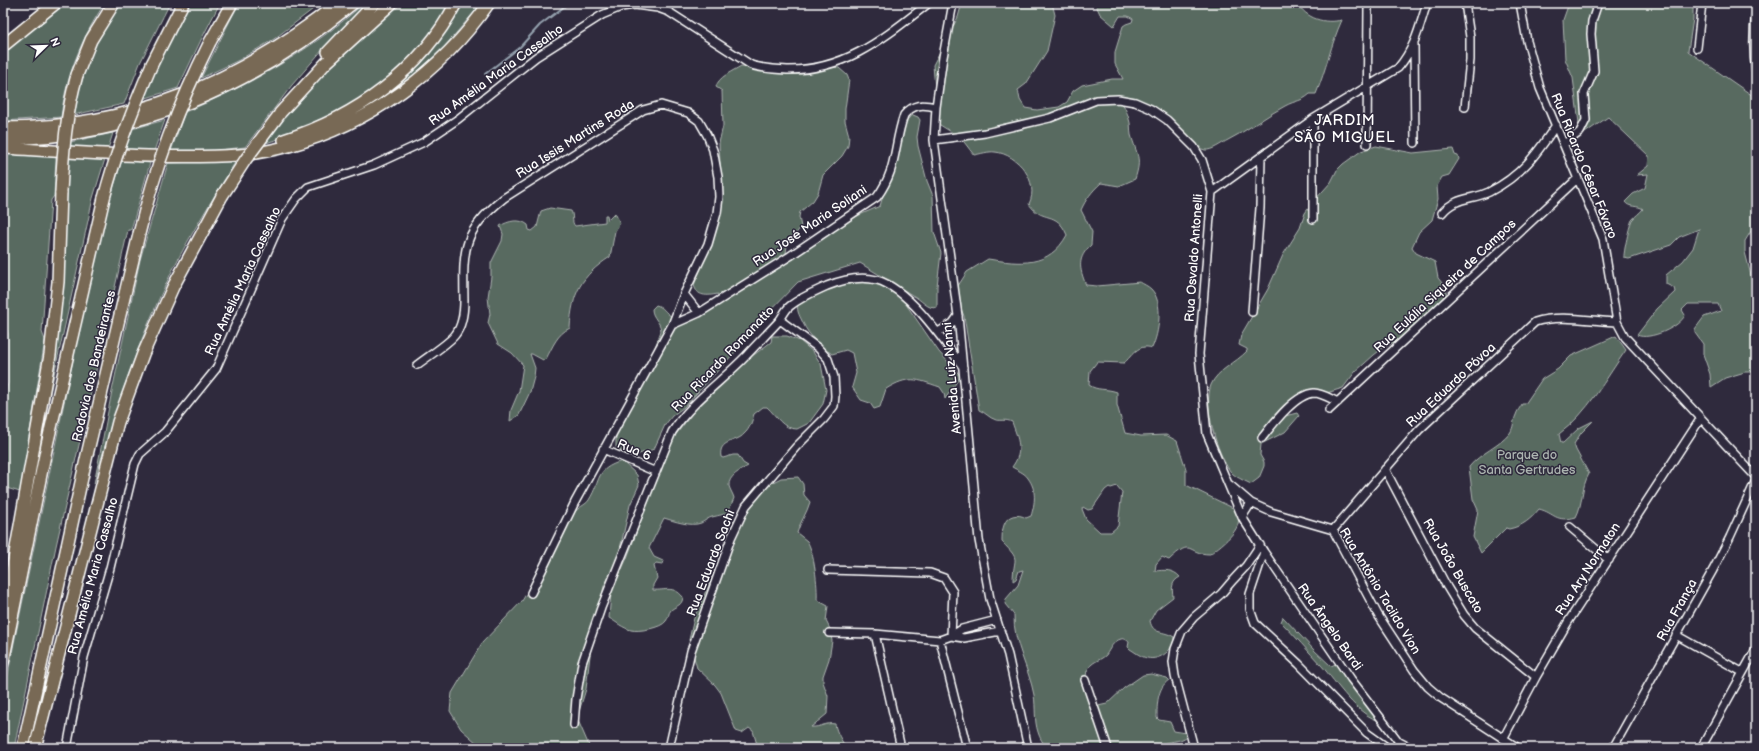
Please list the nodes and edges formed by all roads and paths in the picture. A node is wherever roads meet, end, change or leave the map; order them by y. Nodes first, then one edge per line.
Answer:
1 (56, 3) edge
2 (114, 3) edge
3 (183, 3) edge
4 (232, 3) edge
5 (338, 3) edge
6 (353, 3) edge
7 (375, 3) edge
8 (392, 3) edge
9 (456, 3) edge
10 (489, 3) edge
11 (929, 3) edge
12 (953, 3) edge
13 (1368, 3) edge
14 (1427, 3) edge
15 (1465, 3) edge
16 (1520, 3) edge
17 (1598, 3) edge
18 (1702, 3) edge
19 (1756, 13) edge
20 (1414, 42) junction
21 (3, 46) edge
22 (1697, 48) dead end
23 (1756, 72) edge
24 (1367, 86) junction
25 (936, 106) junction
26 (1464, 106) dead end
27 (280, 114) junction
28 (1313, 119) junction
29 (1556, 125) junction
30 (3, 128) edge
31 (3, 139) edge
32 (934, 140) junction
33 (1415, 143) dead end
34 (1367, 144) dead end
35 (1564, 144) junction
36 (3, 148) edge
37 (207, 156) junction
38 (1260, 157) junction
39 (1577, 179) junction
40 (1212, 192) junction
41 (1442, 213) dead end
42 (1313, 219) dead end
43 (684, 294) junction
44 (1252, 312) dead end
45 (700, 313) junction
46 (958, 316) junction
47 (780, 320) junction
48 (1617, 322) junction
49 (672, 325) junction
50 (938, 332) junction
51 (961, 339) junction
52 (946, 344) junction
53 (417, 365) dead end
54 (963, 367) junction
55 (1338, 402) junction
56 (1330, 410) dead end
57 (1701, 418) junction
58 (1262, 438) dead end
59 (603, 449) junction
60 (1386, 469) junction
61 (656, 472) junction
62 (1756, 479) edge
63 (1228, 483) junction
64 (1251, 503) junction
65 (1242, 517) junction
66 (1570, 527) dead end
67 (1333, 530) junction
68 (1260, 545) junction
69 (1264, 552) junction
70 (1609, 560) junction
71 (828, 570) dead end
72 (532, 593) dead end
73 (997, 620) junction
74 (3, 622) edge
75 (1000, 631) junction
76 (829, 632) dead end
77 (875, 634) junction
78 (1676, 635) junction
79 (951, 636) junction
80 (940, 640) junction
81 (1756, 649) edge
82 (3, 662) edge
83 (1742, 672) junction
84 (1536, 677) junction
85 (1085, 680) dead end
86 (574, 725) dead end
87 (1503, 739) junction
88 (1397, 745) edge
89 (23, 748) edge
90 (36, 748) edge
91 (67, 748) edge
92 (669, 748) edge
93 (900, 748) edge
94 (967, 748) edge
95 (1028, 748) edge
96 (1108, 748) edge
97 (1194, 748) edge
98 (1388, 748) edge
99 (1411, 748) edge
100 (1518, 748) edge
101 (1613, 748) edge
102 (1701, 748) edge

1 - 21 highway
2 - 74 highway, bridge
3 - 82 highway, bridge
4 - 89 highway, Rodovia dos Bandeirantes, bridge
5 - 30 highway
6 - 31 highway
7 - 27 highway
8 - 27 highway
9 - 37 highway
10 - 37 highway
11 - 91 street, Rua Amélia Maria Cassalho
12 - 25 street, Avenida Luiz Nanni
13 - 24 street
14 - 20 street
15 - 26 street
16 - 29 street, Rua Ricardo César Fávaro
17 - 35 street
18 - 22 street
19 - 23 street
20 - 24 street
20 - 33 street
24 - 28 street
24 - 34 street
25 - 32 street, Avenida Luiz Nanni
25 - 45 street, Rua José Maria Soliani
27 - 90 highway, bridge
28 - 38 street
28 - 42 street
29 - 35 street, Rua Ricardo César Fávaro
29 - 41 street
32 - 40 street, Rua Osvaldo Antonelli
32 - 46 street, Avenida Luiz Nanni
35 - 39 street, Rua Ricardo César Fávaro
36 - 37 highway
38 - 40 street
38 - 44 street
39 - 48 street, Rua Ricardo César Fávaro
39 - 55 street, Rua Eulália Siqueira de Campos
40 - 63 street, Rua Osvaldo Antonelli
43 - 45 street
43 - 49 street
43 - 53 street, Rua Issis Martins Roda
45 - 49 street, Rua José Maria Soliani
46 - 50 street
46 - 51 street, Avenida Luiz Nanni
47 - 50 street, Rua Ricardo Romanatto
47 - 61 street, Rua Ricardo Romanatto
47 - 92 street, Rua Eduardo Sachi
48 - 57 street, Rua Ricardo César Fávaro
48 - 60 street, Rua Eduardo Póvoa
49 - 59 street
50 - 52 street, Rua Ricardo Romanatto
51 - 52 street
51 - 54 street, Avenida Luiz Nanni
52 - 54 street, Rua Ricardo Romanatto
54 - 73 street, Avenida Luiz Nanni
55 - 56 street, Rua Eulália Siqueira de Campos
55 - 58 street
57 - 62 street, Rua Ricardo César Fávaro
57 - 70 street, Rua Ary Normaton
59 - 61 street, Rua 6
59 - 72 street
60 - 67 street, Rua Eduardo Póvoa
60 - 84 street, Rua João Buscato
61 - 86 street, Rua Ricardo Romanatto
62 - 78 street, Rua França
63 - 64 street, Rua Antônio Tacildo Vion
63 - 65 street, Rua Ângelo Bardi
64 - 65 street
64 - 67 street, Rua Antônio Tacildo Vion
65 - 68 street, Rua Ângelo Bardi
66 - 70 street
67 - 87 street, Rua Antônio Tacildo Vion
68 - 69 street, Rua Ângelo Bardi
68 - 97 street
69 - 88 street, Rua Ângelo Bardi
69 - 98 street
70 - 84 street, Rua Ary Normaton
71 - 79 street
73 - 75 street, Avenida Luiz Nanni
73 - 79 street
75 - 79 street
75 - 95 street, Avenida Luiz Nanni
76 - 77 street
77 - 80 street
77 - 93 street
78 - 83 street
78 - 101 street, Rua França
79 - 80 street
80 - 94 street
81 - 83 street
83 - 102 street
84 - 87 street, Rua Ary Normaton
85 - 96 street
87 - 100 street, Rua Antônio Tacildo Vion
88 - 99 street

